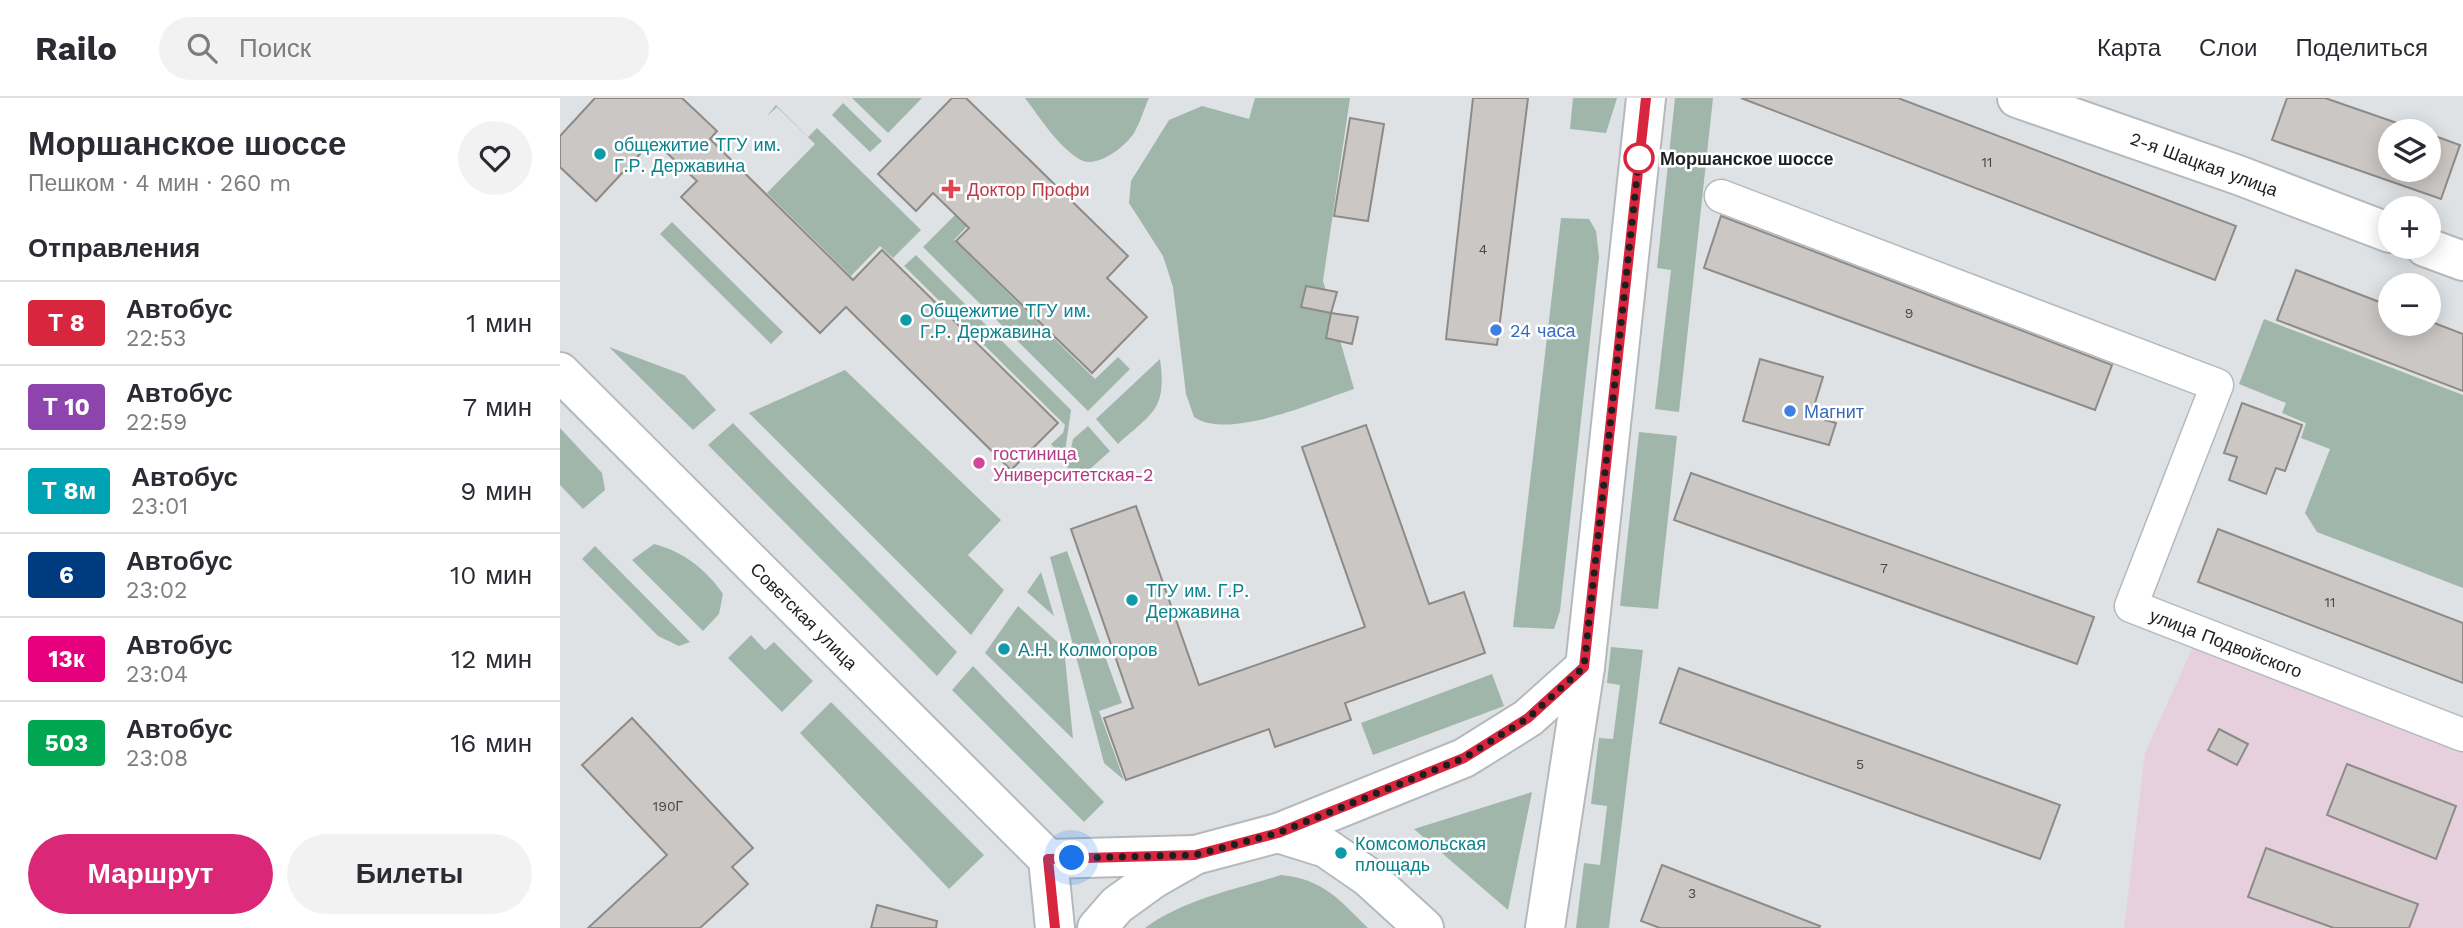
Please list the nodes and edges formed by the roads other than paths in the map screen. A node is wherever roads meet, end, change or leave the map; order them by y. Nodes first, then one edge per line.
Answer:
1 (1646, 98) edge
2 (2017, 98) edge
3 (1721, 196) dead end
4 (2378, 228) edge
5 (2441, 253) edge
6 (2463, 261) edge
7 (560, 372) edge
8 (1584, 667) junction
9 (2463, 735) edge
10 (1278, 833) junction
11 (1195, 855) junction
12 (1048, 859) junction
13 (1055, 928) edge
14 (1097, 928) edge
15 (1424, 928) edge
16 (1545, 928) edge

1 - 8 main road
2 - 4 main road, 2-я Шацкая улица
3 - 9 street, улица Подвойского
5 - 6 main road
7 - 12 main road, Советская улица
8 - 10 main road
8 - 16 main road
10 - 11 main road
10 - 15 main road
11 - 12 main road
11 - 14 main road
12 - 13 main road

